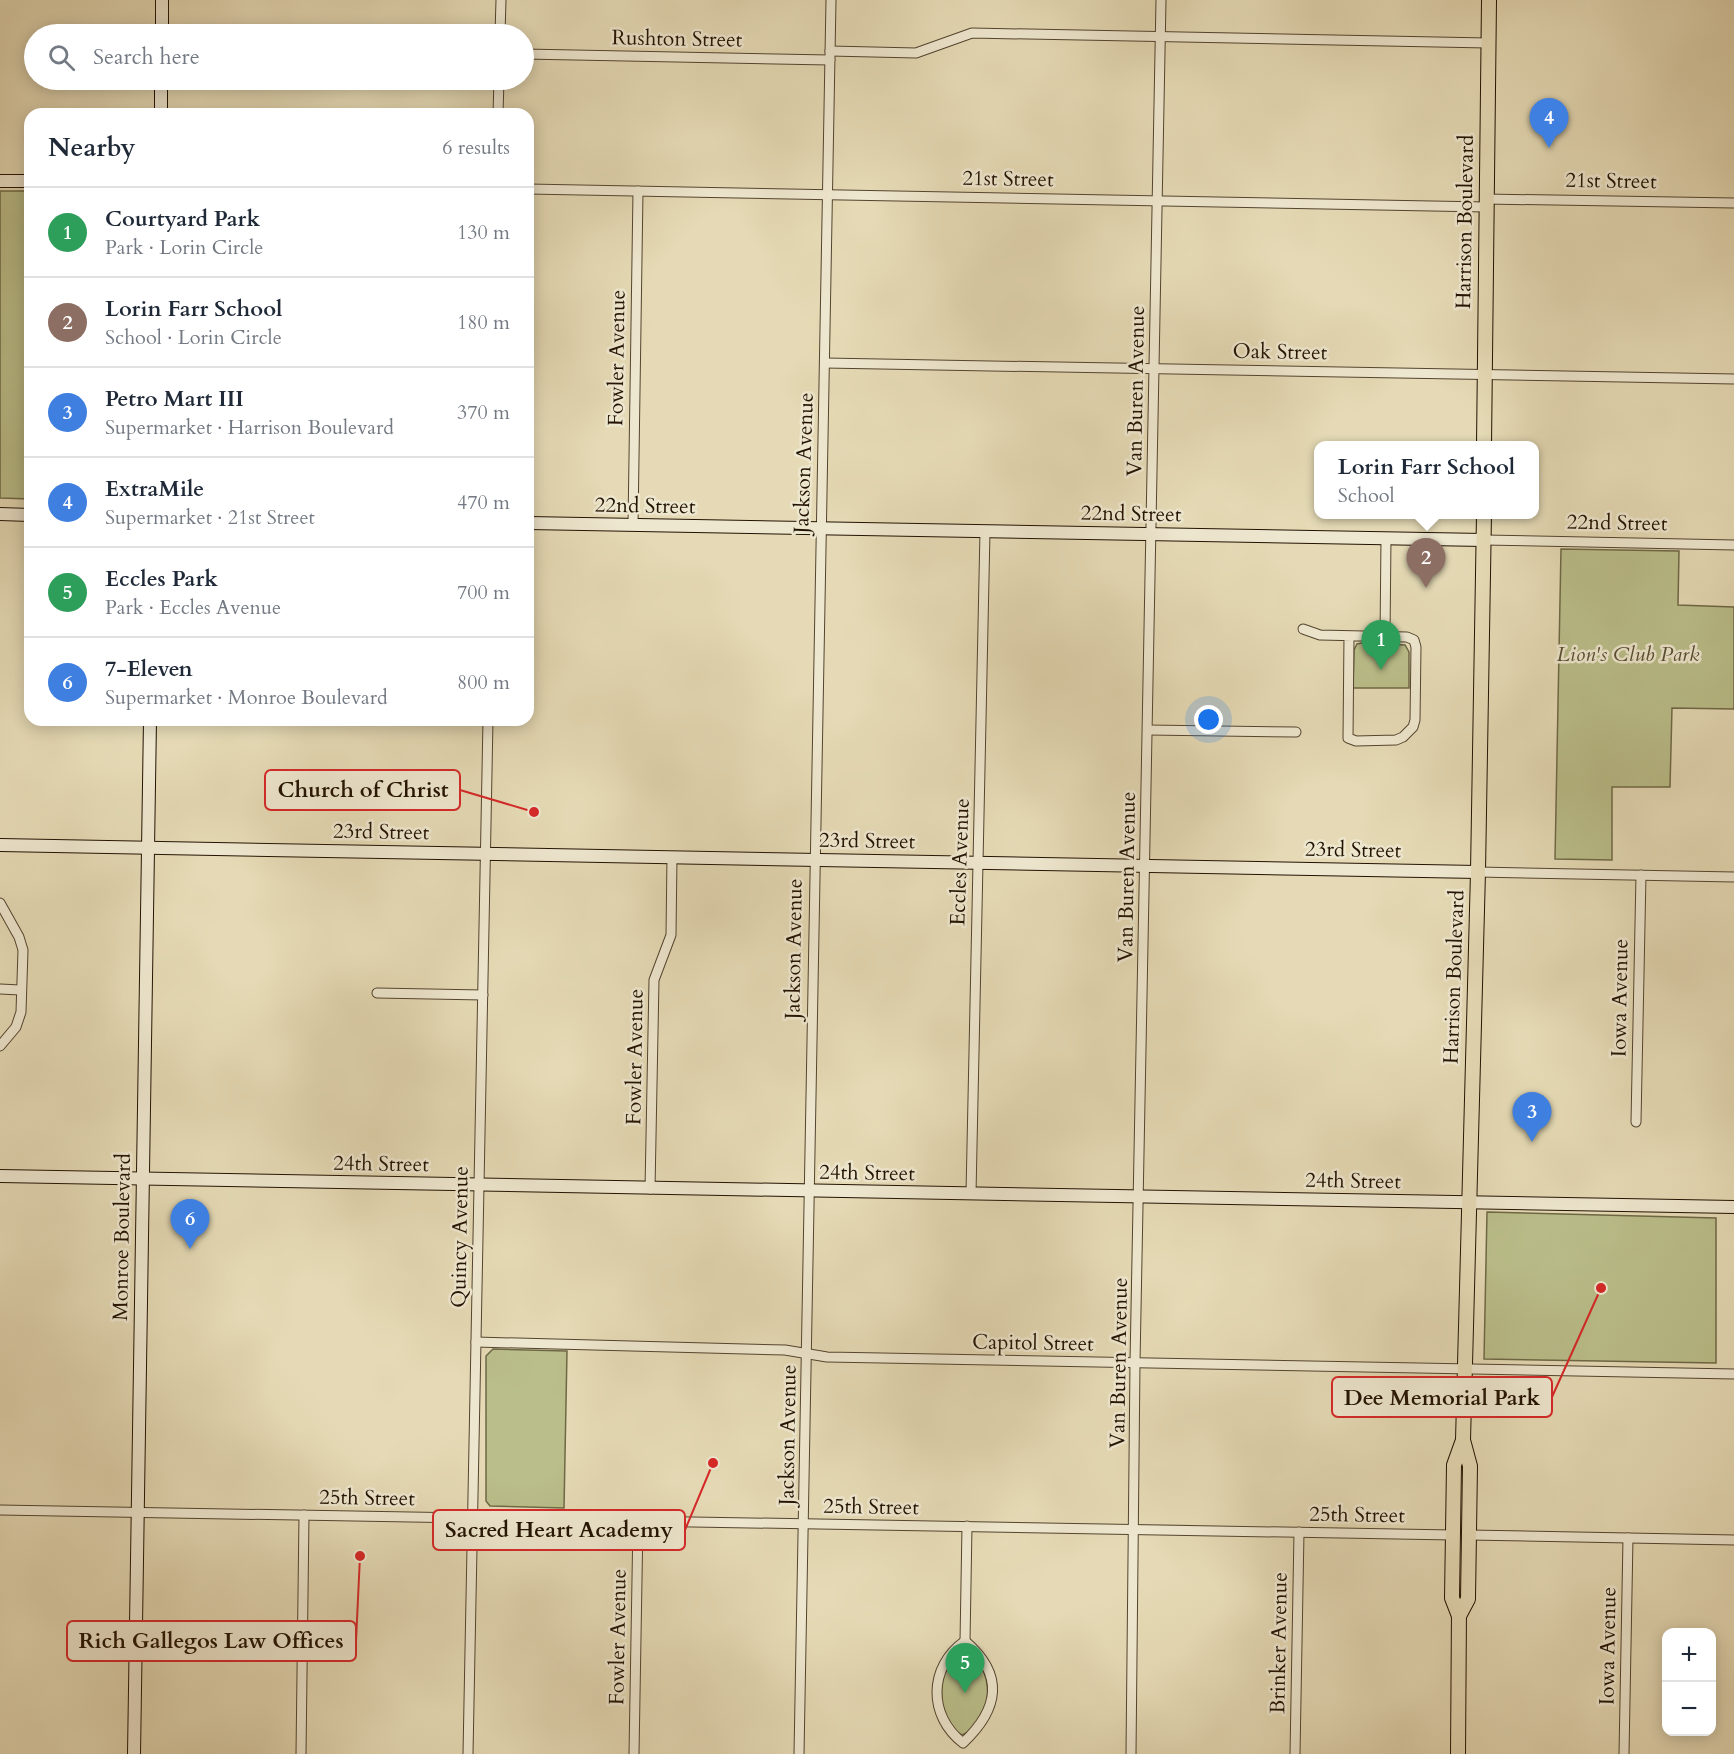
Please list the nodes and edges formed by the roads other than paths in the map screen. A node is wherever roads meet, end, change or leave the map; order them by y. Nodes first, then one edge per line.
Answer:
1 (162, 0) edge
2 (501, 0) edge
3 (831, 0) edge
4 (1161, 0) edge
5 (1489, 0) edge
6 (162, 24) edge
7 (500, 24) edge
8 (1161, 36) junction
9 (1488, 43) junction
10 (534, 54) edge
11 (830, 56) junction
12 (161, 90) edge
13 (499, 90) edge
14 (161, 108) edge
15 (498, 108) edge
16 (0, 181) edge
17 (24, 182) edge
18 (534, 189) edge
19 (638, 191) junction
20 (828, 195) junction
21 (1158, 201) junction
22 (1734, 202) edge
23 (1486, 203) junction
24 (825, 363) junction
25 (1155, 368) junction
26 (1484, 375) junction
27 (1734, 379) edge
28 (1484, 441) edge
29 (0, 514) edge
30 (24, 515) edge
31 (1484, 519) edge
32 (534, 524) edge
33 (633, 525) junction
34 (820, 527) junction
35 (985, 531) junction
36 (1152, 534) junction
37 (1386, 538) junction
38 (1484, 540) junction
39 (1734, 545) edge
40 (1303, 629) dead end
41 (1349, 636) junction
42 (1385, 637) junction
43 (150, 726) edge
44 (488, 726) edge
45 (1148, 730) junction
46 (1296, 732) dead end
47 (0, 845) edge
48 (148, 848) junction
49 (485, 854) junction
50 (672, 857) junction
51 (813, 859) junction
52 (979, 863) junction
53 (1144, 865) junction
54 (1478, 872) junction
55 (1641, 875) junction
56 (1734, 877) edge
57 (0, 903) edge
58 (0, 989) edge
59 (20, 990) junction
60 (377, 993) dead end
61 (483, 996) junction
62 (0, 1046) edge
63 (1636, 1122) dead end
64 (0, 1176) edge
65 (143, 1178) junction
66 (479, 1185) junction
67 (650, 1189) junction
68 (810, 1192) junction
69 (971, 1194) junction
70 (1140, 1197) junction
71 (1469, 1202) junction
72 (1734, 1207) edge
73 (476, 1342) junction
74 (807, 1353) junction
75 (1135, 1363) junction
76 (1464, 1368) junction
77 (1734, 1374) edge
78 (1462, 1440) junction
79 (0, 1510) edge
80 (138, 1513) junction
81 (304, 1515) junction
82 (473, 1518) junction
83 (638, 1521) junction
84 (804, 1524) junction
85 (967, 1526) junction
86 (1135, 1529) junction
87 (1299, 1532) junction
88 (1453, 1535) junction
89 (1469, 1535) junction
90 (1628, 1538) junction
91 (1734, 1540) edge
92 (1459, 1616) junction
93 (965, 1641) junction
94 (963, 1743) junction
95 (134, 1754) edge
96 (301, 1754) edge
97 (468, 1754) edge
98 (634, 1754) edge
99 (799, 1754) edge
100 (963, 1754) edge
101 (1131, 1754) edge
102 (1295, 1754) edge
103 (1458, 1754) edge
104 (1624, 1754) edge

1 - 6 street
2 - 7 street
3 - 11 street, Jackson Avenue
4 - 8 street, Van Buren Avenue
5 - 9 main road, Harrison Boulevard
8 - 9 street, Rushton Street
8 - 11 street, Rushton Street
8 - 21 street, Van Buren Avenue
9 - 23 main road, Harrison Boulevard
10 - 11 street, Rushton Street
11 - 20 street, Jackson Avenue
12 - 14 street
13 - 15 street
16 - 17 street
18 - 19 street, 21st Street
19 - 20 street, 21st Street
19 - 33 street, Fowler Avenue
20 - 21 street, 21st Street
20 - 24 street, Jackson Avenue
21 - 23 street, 21st Street
21 - 25 street, Van Buren Avenue
22 - 23 street, 21st Street
23 - 26 main road, Harrison Boulevard
24 - 25 street, Oak Street
24 - 34 street, Jackson Avenue
25 - 26 street, Oak Street
25 - 36 street, Van Buren Avenue
26 - 27 street, Oak Street
26 - 28 main road, Harrison Boulevard
29 - 30 street
31 - 38 main road, Harrison Boulevard
32 - 33 street, 22nd Street
33 - 34 street, 22nd Street
34 - 35 street, 22nd Street
34 - 51 street, Jackson Avenue
35 - 36 street, 22nd Street
35 - 52 street, Eccles Avenue
36 - 37 street, 22nd Street
36 - 45 street, Van Buren Avenue
37 - 38 street, 22nd Street
37 - 42 street
38 - 39 street, 22nd Street
38 - 54 main road, Harrison Boulevard
40 - 41 street
41 - 42 street
41 - 42 street
43 - 48 street, Monroe Boulevard
44 - 49 street, Quincy Avenue
45 - 46 street
45 - 53 street, Van Buren Avenue
47 - 48 street, 23rd Street
48 - 49 street, 23rd Street
48 - 65 street, Monroe Boulevard
49 - 50 street, 23rd Street
49 - 61 street, Quincy Avenue
50 - 51 street, 23rd Street
50 - 67 street, Fowler Avenue
51 - 52 street, 23rd Street
51 - 68 street, Jackson Avenue
52 - 53 street, 23rd Street
52 - 69 street, Eccles Avenue
53 - 54 street, 23rd Street
53 - 70 street, Van Buren Avenue
54 - 55 street, 23rd Street
54 - 71 main road, Harrison Boulevard
55 - 56 street, 23rd Street
55 - 63 street, Iowa Avenue
57 - 59 street
58 - 59 street
59 - 62 street
60 - 61 street
61 - 66 street, Quincy Avenue
64 - 65 street, 24th Street
65 - 66 street, 24th Street
65 - 80 street, Monroe Boulevard
66 - 67 street, 24th Street
66 - 73 street, Quincy Avenue
67 - 68 street, 24th Street
68 - 69 street, 24th Street
68 - 74 street, Jackson Avenue
69 - 70 street, 24th Street
70 - 71 street, 24th Street
70 - 75 street, Van Buren Avenue
71 - 72 street, 24th Street
71 - 76 main road, Harrison Boulevard
73 - 74 street, Capitol Street
73 - 82 street, Quincy Avenue
74 - 75 street, Capitol Street
74 - 84 street, Jackson Avenue
75 - 76 street, Capitol Street
75 - 86 street, Van Buren Avenue
76 - 77 street, Capitol Street
76 - 78 main road, Harrison Boulevard
78 - 88 main road, Harrison Boulevard
78 - 89 main road
79 - 80 street, 25th Street
80 - 81 street, 25th Street
80 - 95 street, Monroe Boulevard
81 - 82 street, 25th Street
81 - 96 street
82 - 83 street, 25th Street
82 - 97 street, Quincy Avenue
83 - 84 street, 25th Street
83 - 98 street, Fowler Avenue
84 - 85 street, 25th Street
84 - 99 street, Jackson Avenue
85 - 86 street, 25th Street
85 - 93 street
86 - 87 street, 25th Street
86 - 101 street, Van Buren Avenue
87 - 88 street, 25th Street
87 - 102 street, Brinker Avenue
88 - 92 main road, Harrison Boulevard
89 - 90 street
89 - 92 main road
90 - 91 street
90 - 104 street, Iowa Avenue
92 - 103 main road
93 - 94 street
93 - 94 street
94 - 100 street

